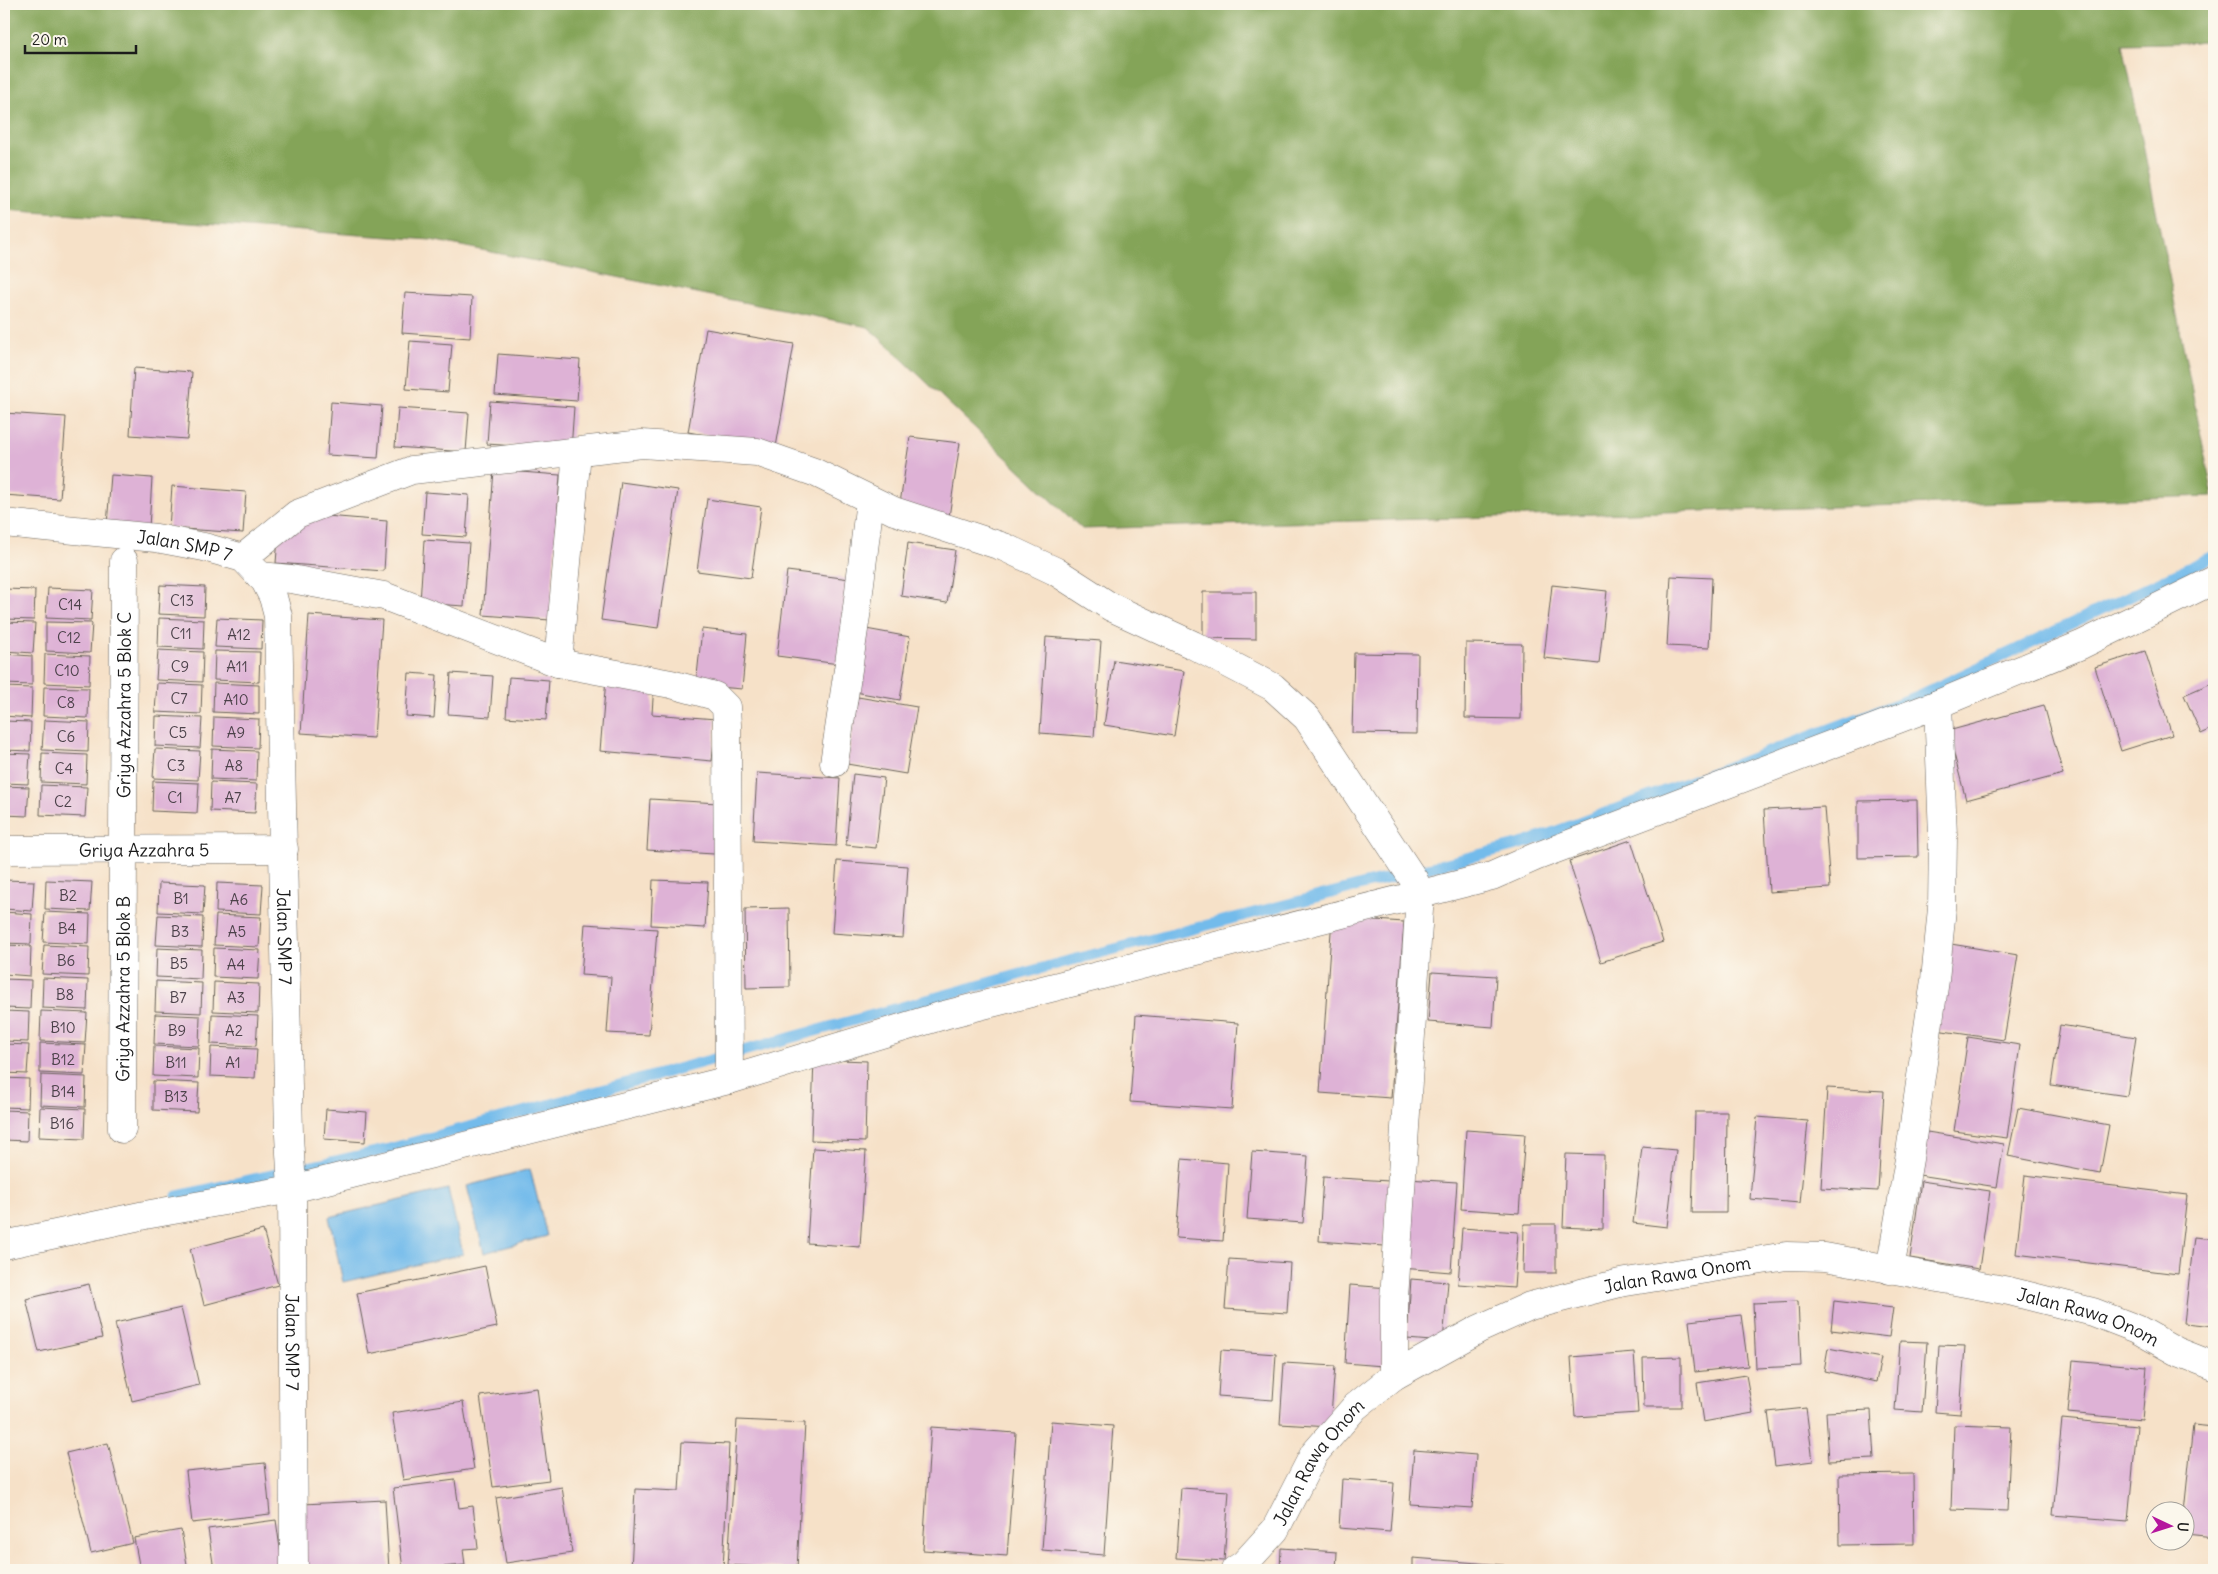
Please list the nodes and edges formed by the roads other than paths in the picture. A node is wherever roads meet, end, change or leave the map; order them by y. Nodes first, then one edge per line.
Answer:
1 (577, 452) junction
2 (870, 500) junction
3 (4, 524) edge
4 (124, 561) dead end
5 (251, 567) junction
6 (2214, 580) edge
7 (558, 663) junction
8 (1938, 704) junction
9 (834, 763) dead end
10 (122, 849) junction
11 (284, 849) junction
12 (4, 850) edge
13 (1412, 878) junction
14 (729, 1061) junction
15 (122, 1129) dead end
16 (292, 1188) junction
17 (4, 1245) edge
18 (1890, 1270) junction
19 (2214, 1366) edge
20 (1394, 1376) junction
21 (294, 1570) edge
22 (1235, 1570) edge

1 - 2 street
1 - 5 street
1 - 7 street
2 - 9 street
2 - 13 street
3 - 5 street, Jalan SMP 7
4 - 10 street, Griya Azzahra 5 Blok C
5 - 7 street
5 - 11 street, Jalan SMP 7
6 - 8 street
7 - 14 street
8 - 13 street
8 - 18 street
10 - 11 street, Griya Azzahra 5
10 - 12 street, Griya Azzahra 5
10 - 15 street, Griya Azzahra 5 Blok B
11 - 16 street, Jalan SMP 7
13 - 14 street
13 - 20 street
14 - 16 street
16 - 17 street
16 - 21 street, Jalan SMP 7
18 - 19 street, Jalan Rawa Onom
18 - 20 street, Jalan Rawa Onom
20 - 22 street, Jalan Rawa Onom

